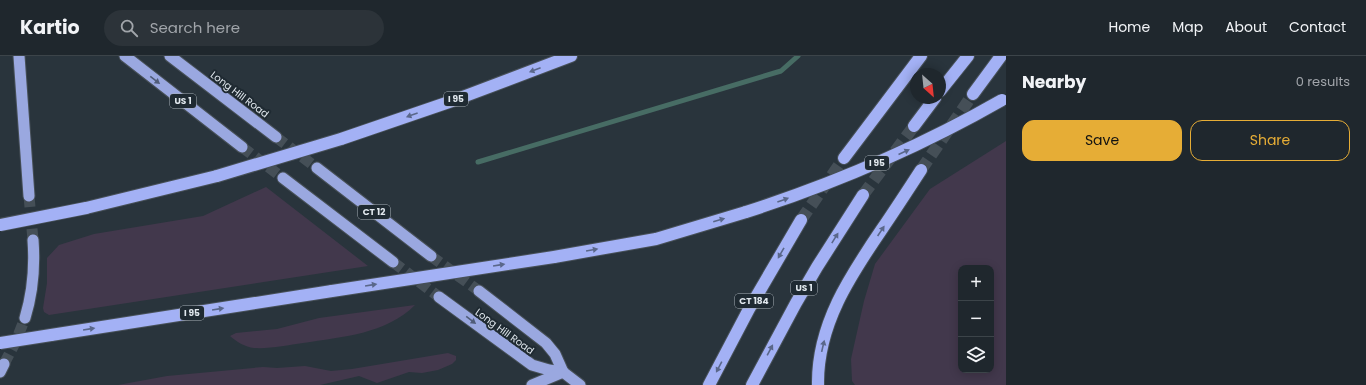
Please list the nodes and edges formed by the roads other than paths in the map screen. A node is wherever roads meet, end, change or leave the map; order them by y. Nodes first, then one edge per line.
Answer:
1 (20, 56) edge
2 (124, 56) edge
3 (170, 56) edge
4 (571, 56) edge
5 (921, 56) edge
6 (968, 56) edge
7 (1001, 56) edge
8 (946, 84) edge
9 (973, 94) tunnel mouth
10 (1004, 99) edge
11 (930, 104) edge
12 (914, 126) tunnel mouth
13 (276, 137) tunnel mouth
14 (242, 147) tunnel mouth
15 (844, 158) tunnel mouth
16 (317, 168) tunnel mouth
17 (921, 170) tunnel mouth
18 (283, 178) tunnel mouth
19 (863, 195) tunnel mouth
20 (29, 196) tunnel mouth
21 (801, 220) tunnel mouth
22 (0, 225) edge
23 (33, 240) tunnel mouth
24 (431, 256) tunnel mouth
25 (393, 262) tunnel mouth
26 (479, 291) tunnel mouth
27 (439, 297) tunnel mouth
28 (25, 318) tunnel mouth
29 (0, 343) edge
30 (563, 372) junction
31 (532, 385) edge
32 (580, 385) edge
33 (709, 385) edge
34 (752, 385) edge
35 (818, 385) edge

1 - 20 highway
2 -> 14 highway, US 1
3 - 13 highway, Long Hill Road
4 -> 22 highway, I 95, bridge
5 - 15 highway
6 - 8 highway
7 - 9 highway
29 -> 10 highway, I 95, bridge
11 - 12 highway
16 - 24 highway, CT 12
35 -> 17 highway
18 - 25 highway
34 -> 19 highway, US 1
21 -> 33 highway, CT 184
23 - 28 highway
26 - 30 highway, Long Hill Road
27 -> 30 highway, Long Hill Road
30 - 31 highway
30 - 32 highway

